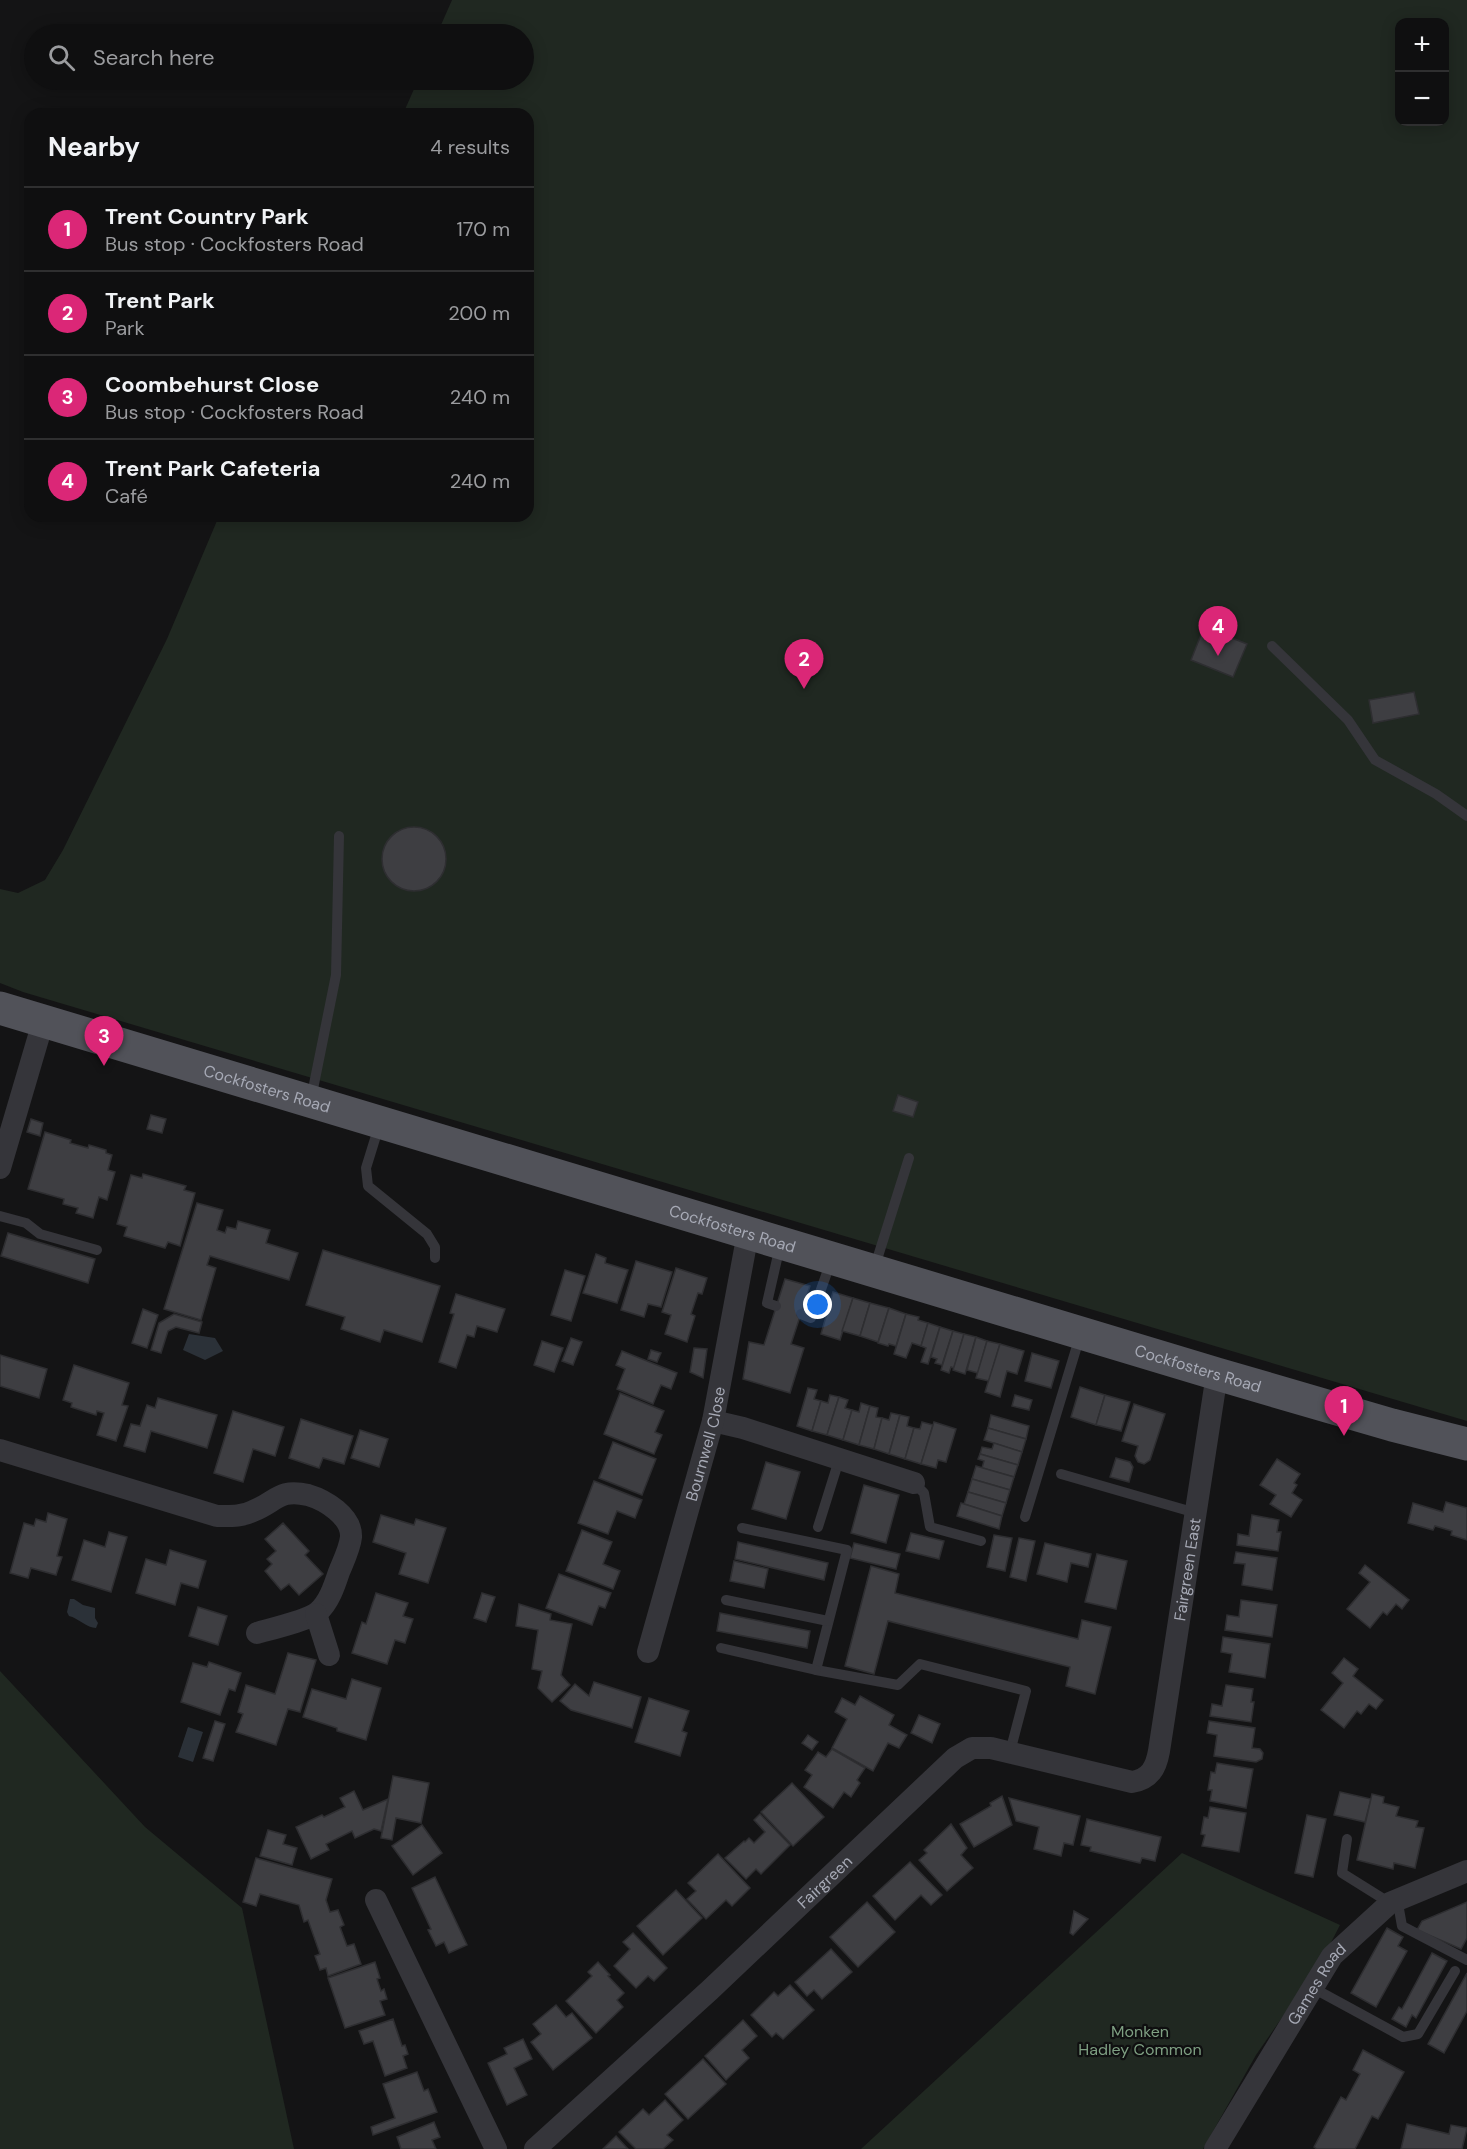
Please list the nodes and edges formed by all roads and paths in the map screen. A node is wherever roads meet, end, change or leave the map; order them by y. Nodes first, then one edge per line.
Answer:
1 (1272, 646) dead end
2 (1467, 816) edge
3 (339, 836) dead end
4 (0, 1008) edge
5 (42, 1022) junction
6 (311, 1102) junction
7 (380, 1123) junction
8 (909, 1158) dead end
9 (0, 1168) edge
10 (0, 1216) edge
11 (748, 1233) junction
12 (781, 1243) junction
13 (97, 1250) dead end
14 (435, 1258) dead end
15 (832, 1258) junction
16 (873, 1271) junction
17 (776, 1306) dead end
18 (801, 1314) dead end
19 (1081, 1333) junction
20 (1217, 1374) junction
21 (713, 1420) junction
22 (1467, 1444) edge
23 (0, 1450) edge
24 (839, 1460) junction
25 (1061, 1474) dead end
26 (914, 1483) joint
27 (1196, 1513) junction
28 (1024, 1517) dead end
29 (818, 1527) dead end
30 (742, 1528) dead end
31 (981, 1541) dead end
32 (726, 1600) dead end
33 (315, 1614) junction
34 (828, 1621) junction
35 (257, 1633) dead end
36 (722, 1648) dead end
37 (648, 1652) dead end
38 (329, 1655) dead end
39 (816, 1670) junction
40 (1010, 1752) junction
41 (1156, 1764) joint
42 (1347, 1839) dead end
43 (1467, 1871) edge
44 (376, 1900) dead end
45 (1393, 1901) junction
46 (1467, 1960) edge
47 (1455, 1971) dead end
48 (1313, 1988) junction
49 (496, 2149) edge
50 (535, 2149) edge
51 (1215, 2149) edge

1 - 2 lane
3 - 6 lane
4 - 5 main road, Cockfosters Road
5 - 6 main road, Cockfosters Road
5 - 9 street
6 - 7 main road, Cockfosters Road
7 - 11 main road, Cockfosters Road
7 - 14 lane
8 - 16 lane
10 - 13 lane
11 - 12 main road, Cockfosters Road
11 - 21 street, Bournwell Close
12 - 15 main road, Cockfosters Road
12 - 17 lane
15 - 16 main road, Cockfosters Road
15 - 18 lane
16 - 19 main road, Cockfosters Road
19 - 20 main road, Cockfosters Road
19 - 28 lane
20 - 22 main road, Cockfosters Road
20 - 27 street, Fairgreen East
21 - 24 street
21 - 37 street, Bournwell Close
23 - 33 street
24 - 26 street
24 - 29 lane
25 - 27 lane
26 - 31 lane
27 - 41 street, Fairgreen East
30 - 34 lane
32 - 34 lane
33 - 35 street
33 - 38 street
34 - 39 lane
36 - 39 lane
39 - 40 lane
40 - 41 street, Fairgreen
40 - 50 street, Fairgreen
42 - 45 lane
43 - 45 street, Games Road
44 - 49 street
45 - 46 lane
45 - 48 street, Games Road
47 - 48 lane
48 - 51 street, Games Road

